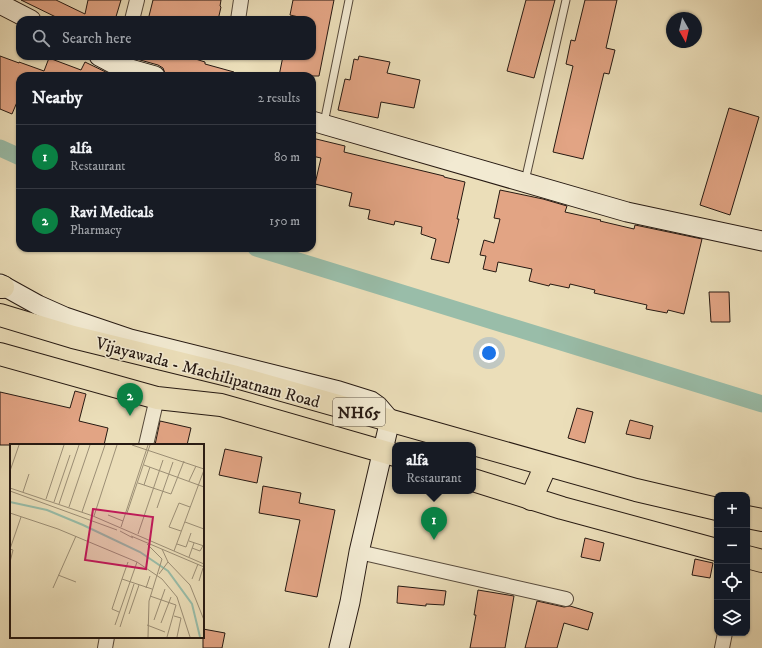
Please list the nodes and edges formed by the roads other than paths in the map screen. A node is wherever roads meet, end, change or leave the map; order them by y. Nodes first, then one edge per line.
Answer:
1 (137, 0) edge
2 (241, 0) edge
3 (349, 0) edge
4 (566, 0) edge
5 (0, 4) edge
6 (23, 16) edge
7 (133, 16) edge
8 (239, 16) edge
9 (117, 60) edge
10 (146, 72) edge
11 (318, 123) edge
12 (525, 182) junction
13 (762, 241) edge
14 (1, 286) edge
15 (0, 315) edge
16 (0, 354) edge
17 (157, 398) junction
18 (390, 420) junction
19 (466, 442) edge
20 (146, 444) edge
21 (476, 445) edge
22 (389, 453) edge
23 (546, 465) junction
24 (476, 481) edge
25 (531, 499) junction
26 (714, 508) edge
27 (750, 517) edge
28 (762, 520) edge
29 (714, 549) edge
30 (359, 552) junction
31 (750, 558) edge
32 (762, 561) edge
33 (566, 599) dead end
34 (724, 636) edge
35 (107, 638) edge
36 (105, 648) edge
37 (339, 648) edge
38 (722, 648) edge

1 - 7 street
2 - 8 street
3 - 11 lane
4 - 12 lane
5 - 6 street
9 - 10 street
11 - 12 street
12 - 13 street
14 - 18 street
15 - 18 highway, Vijayawada - Machilipatnam Road / NH65
16 - 17 highway, Vijayawada - Machilipatnam Road / NH65
17 - 20 street
17 - 22 highway, Vijayawada - Machilipatnam Road / NH65
18 - 19 highway, Vijayawada - Machilipatnam Road / NH65
18 - 22 street
21 - 23 highway, Vijayawada - Machilipatnam Road / NH65
22 - 30 street
23 - 25 highway
23 - 26 highway, Vijayawada - Machilipatnam Road / NH65
24 - 25 highway
25 - 29 highway
27 - 28 highway
30 - 33 street
30 - 37 street
31 - 32 highway
34 - 38 street
35 - 36 street

